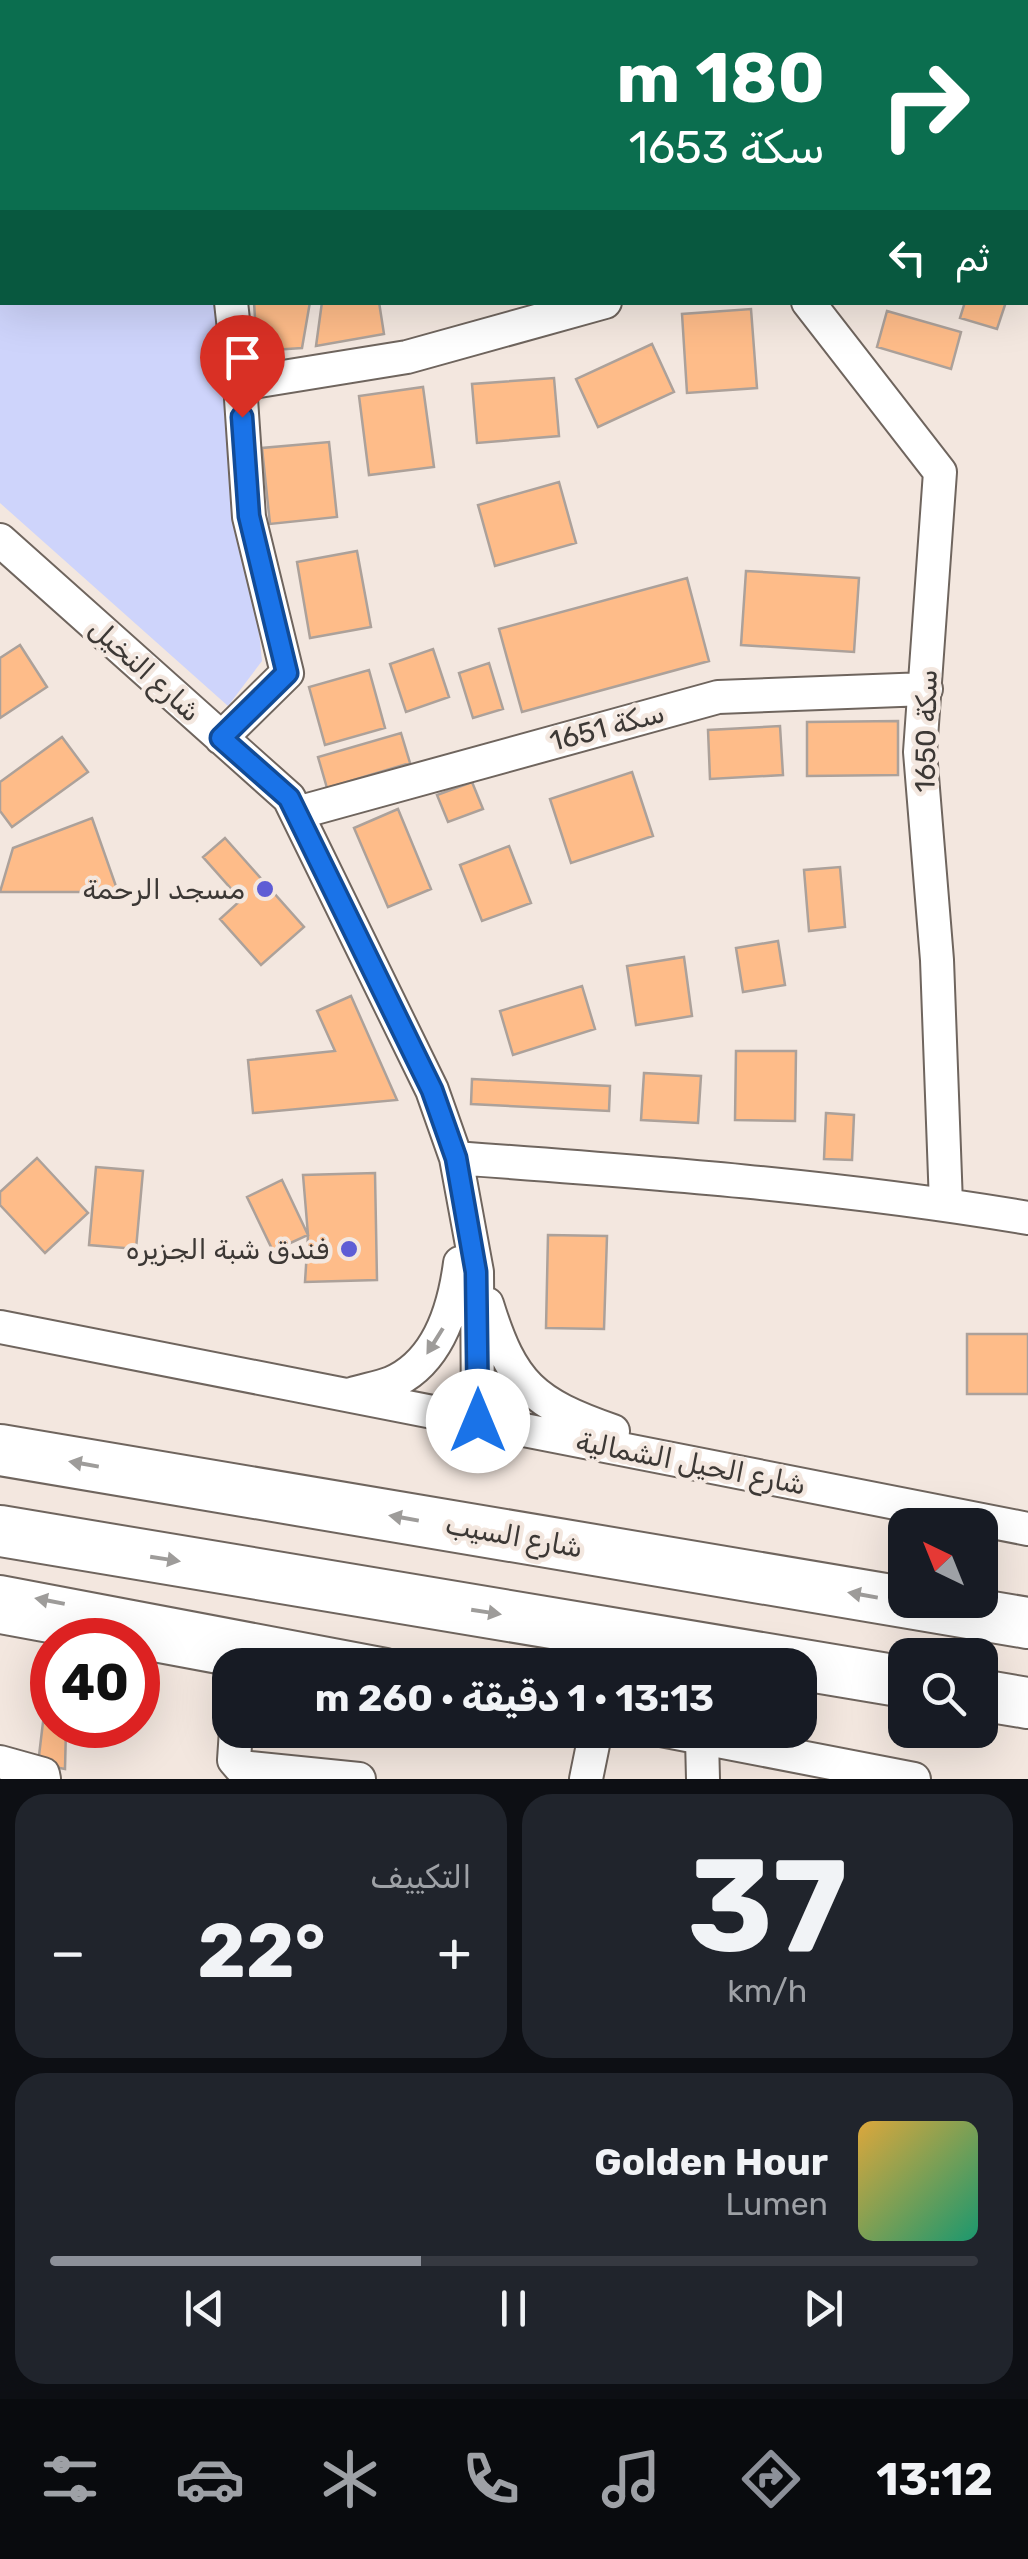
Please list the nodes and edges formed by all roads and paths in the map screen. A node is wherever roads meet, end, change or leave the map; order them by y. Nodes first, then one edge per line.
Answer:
1 (231, 305) edge
2 (594, 305) edge
3 (810, 305) edge
4 (240, 384) junction
5 (0, 540) edge
6 (926, 689) junction
7 (221, 738) junction
8 (297, 813) junction
9 (456, 1158) junction
10 (946, 1204) junction
11 (466, 1214) junction
12 (1028, 1218) edge
13 (476, 1272) junction
14 (0, 1328) edge
15 (346, 1396) junction
16 (478, 1421) junction
17 (0, 1450) edge
18 (731, 1471) junction
19 (1028, 1529) edge
20 (0, 1531) edge
21 (2, 1613) edge
22 (30, 1619) edge
23 (1028, 1623) edge
24 (160, 1646) edge
25 (260, 1648) edge
26 (212, 1657) edge
27 (888, 1679) edge
28 (998, 1697) edge
29 (1028, 1702) edge
30 (235, 1748) edge
31 (592, 1748) edge
32 (702, 1748) edge
33 (750, 1748) edge
34 (0, 1762) edge
35 (44, 1779) edge
36 (358, 1779) edge
37 (586, 1779) edge
38 (703, 1779) edge
39 (914, 1779) edge

1 - 4 street
2 - 4 street
3 - 6 street, سكة 1650
4 - 7 street
5 - 7 street, شارع النخيل
6 - 8 street, سكة 1651
6 - 10 street, سكة 1650
7 - 8 street, شارع النخيل
8 - 9 street, شارع النخيل
9 - 10 street
9 - 11 street, شارع النخيل
10 - 12 street
11 - 13 street, شارع النخيل
11 -> 15 street
13 - 16 street, شارع النخيل
13 - 18 street
14 - 15 street, شارع الحيل الشمالية
15 - 16 street, شارع الحيل الشمالية
16 - 18 street, شارع الحيل الشمالية
23 -> 17 highway, شارع السيب
18 - 19 street, شارع الحيل الشمالية
20 -> 27 highway
21 - 22 street
25 -> 21 street
24 - 26 street
28 - 29 highway
30 - 36 street
31 - 37 street
32 - 38 street
33 - 39 street
34 - 35 street

